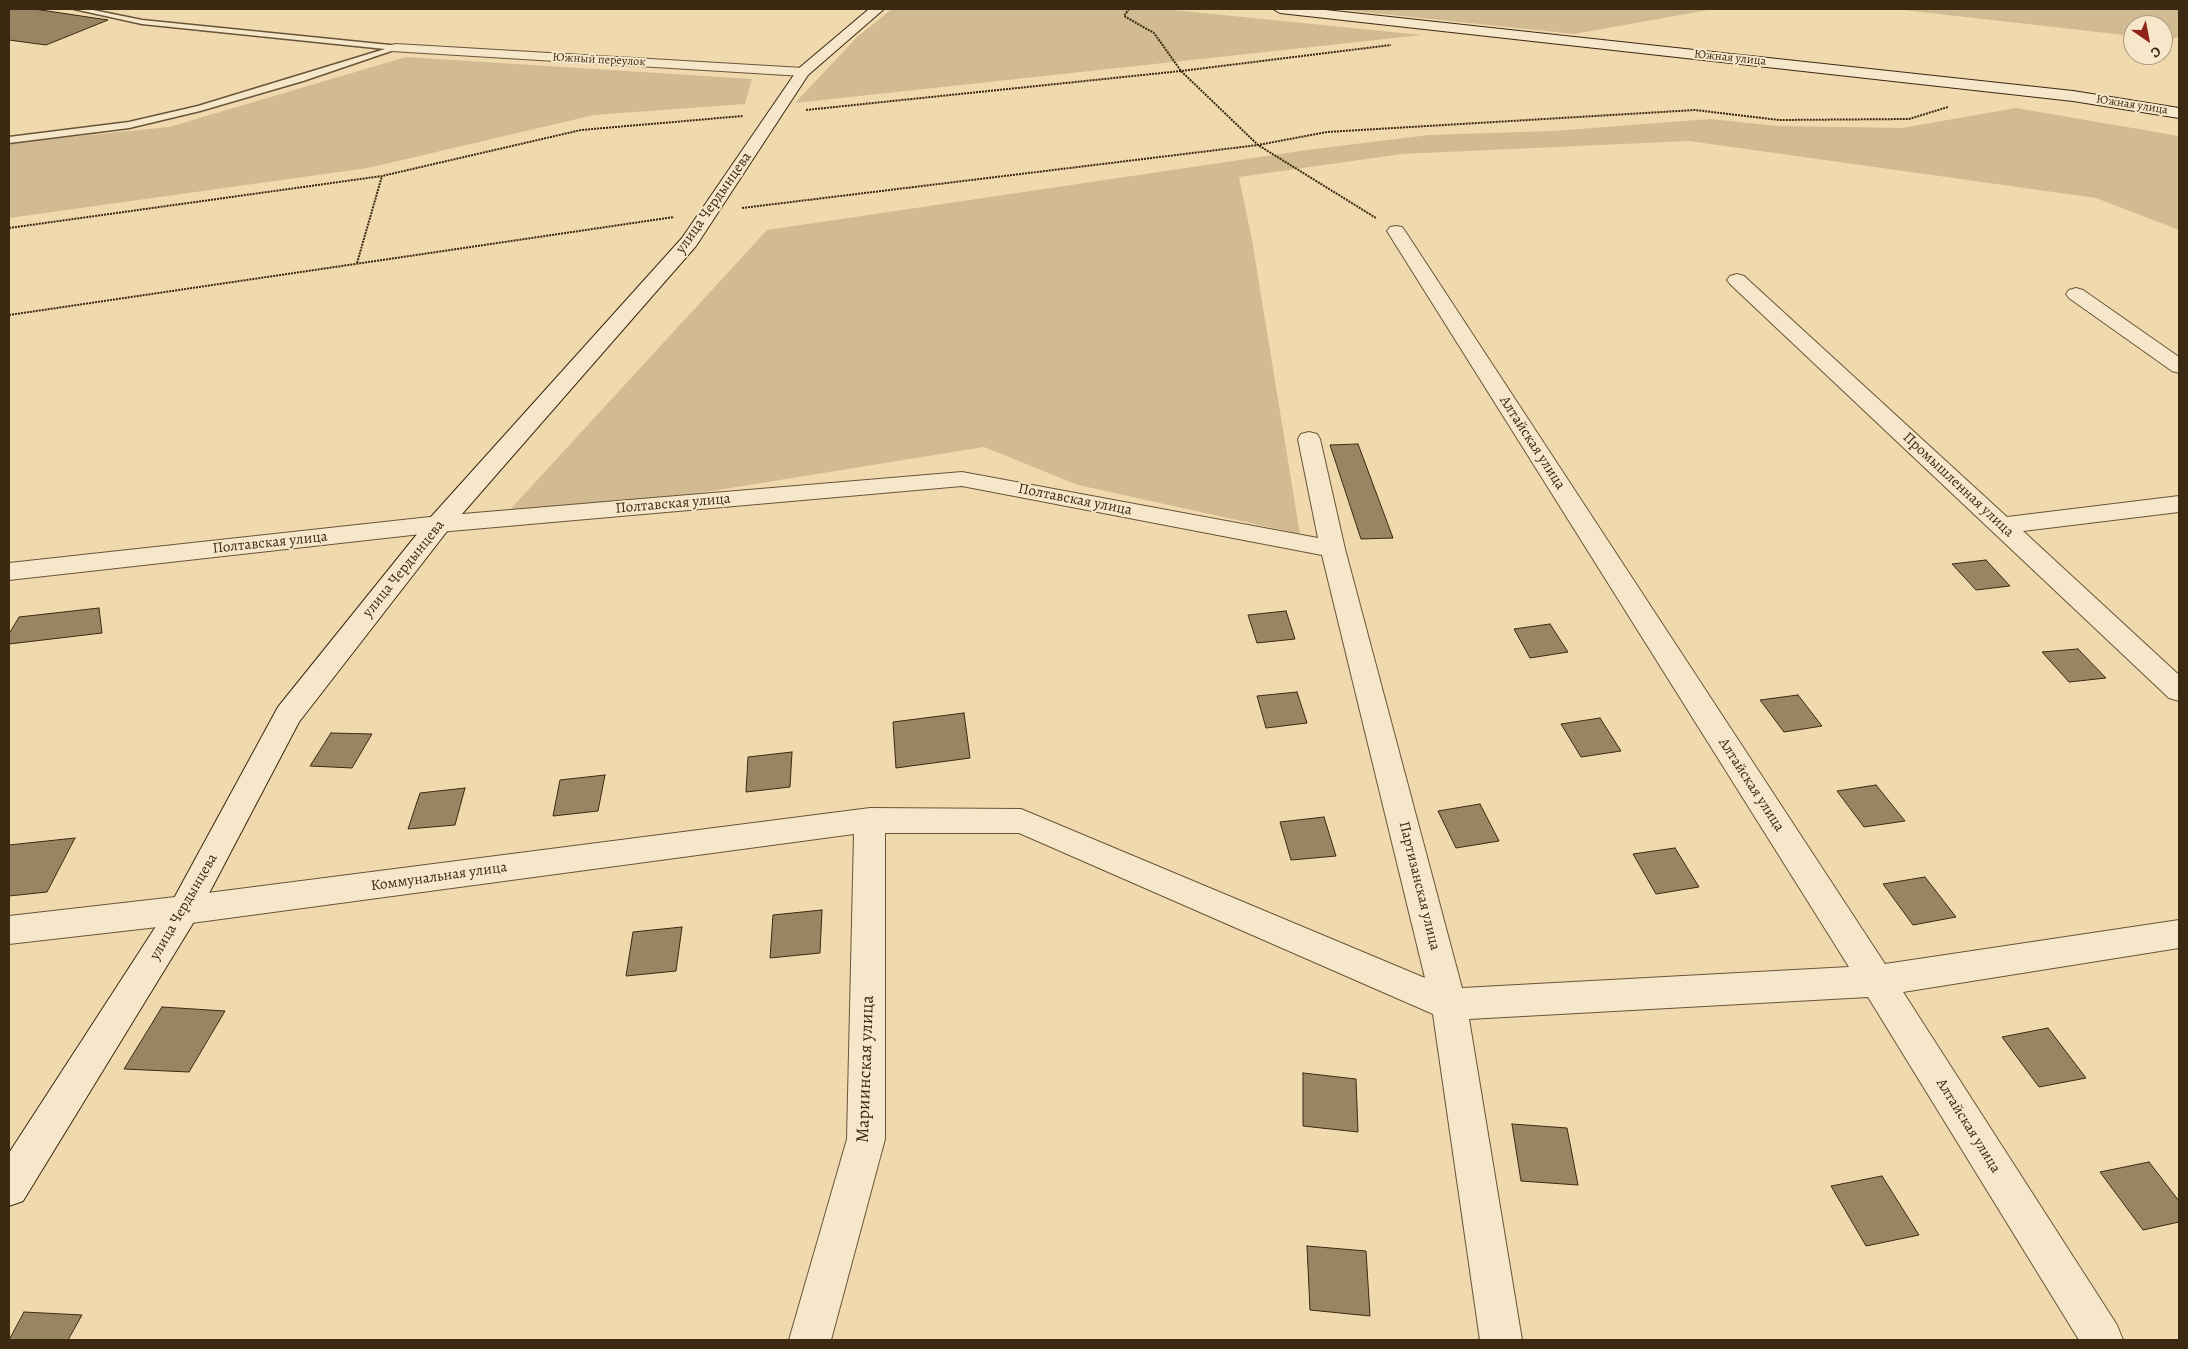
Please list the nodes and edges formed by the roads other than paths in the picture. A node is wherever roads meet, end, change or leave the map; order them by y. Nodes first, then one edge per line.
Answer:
1 (78, 9) edge
2 (877, 9) edge
3 (1280, 9) edge
4 (396, 48) junction
5 (803, 72) junction
6 (2179, 112) edge
7 (9, 140) edge
8 (1396, 231) road end
9 (1737, 280) dead end
10 (2076, 294) dead end
11 (2179, 367) edge
12 (1309, 438) dead end
13 (2179, 504) edge
14 (440, 524) junction
15 (2002, 526) junction
16 (1333, 549) junction
17 (9, 572) edge
18 (2179, 691) edge
19 (870, 820) junction
20 (184, 910) junction
21 (9, 930) edge
22 (2179, 934) edge
23 (1877, 982) junction
24 (1449, 1004) junction
25 (9, 1188) edge
26 (810, 1340) edge
27 (1500, 1340) edge
28 (2102, 1340) edge

1 - 4 lane
2 - 5 street, улица Чердынцева
3 - 6 street, Южная улица
4 - 5 street, Южный переулок
4 - 7 lane
5 - 14 street, улица Чердынцева
8 - 23 street, Алтайская улица
9 - 15 street, Промышленная улица
10 - 11 street
12 - 16 street, Партизанская улица
13 - 15 street
14 - 16 street, Полтавская улица
14 - 17 street, Полтавская улица
14 - 20 street, улица Чердынцева
15 - 18 street, Промышленная улица
16 - 24 street, Партизанская улица
19 - 20 street, Коммунальная улица
19 - 24 street, Коммунальная улица
19 - 26 street, Мариинская улица
20 - 21 street, Коммунальная улица
20 - 25 street, улица Чердынцева
22 - 23 street
23 - 24 street
23 - 28 street, Алтайская улица
24 - 27 street, Партизанская улица

